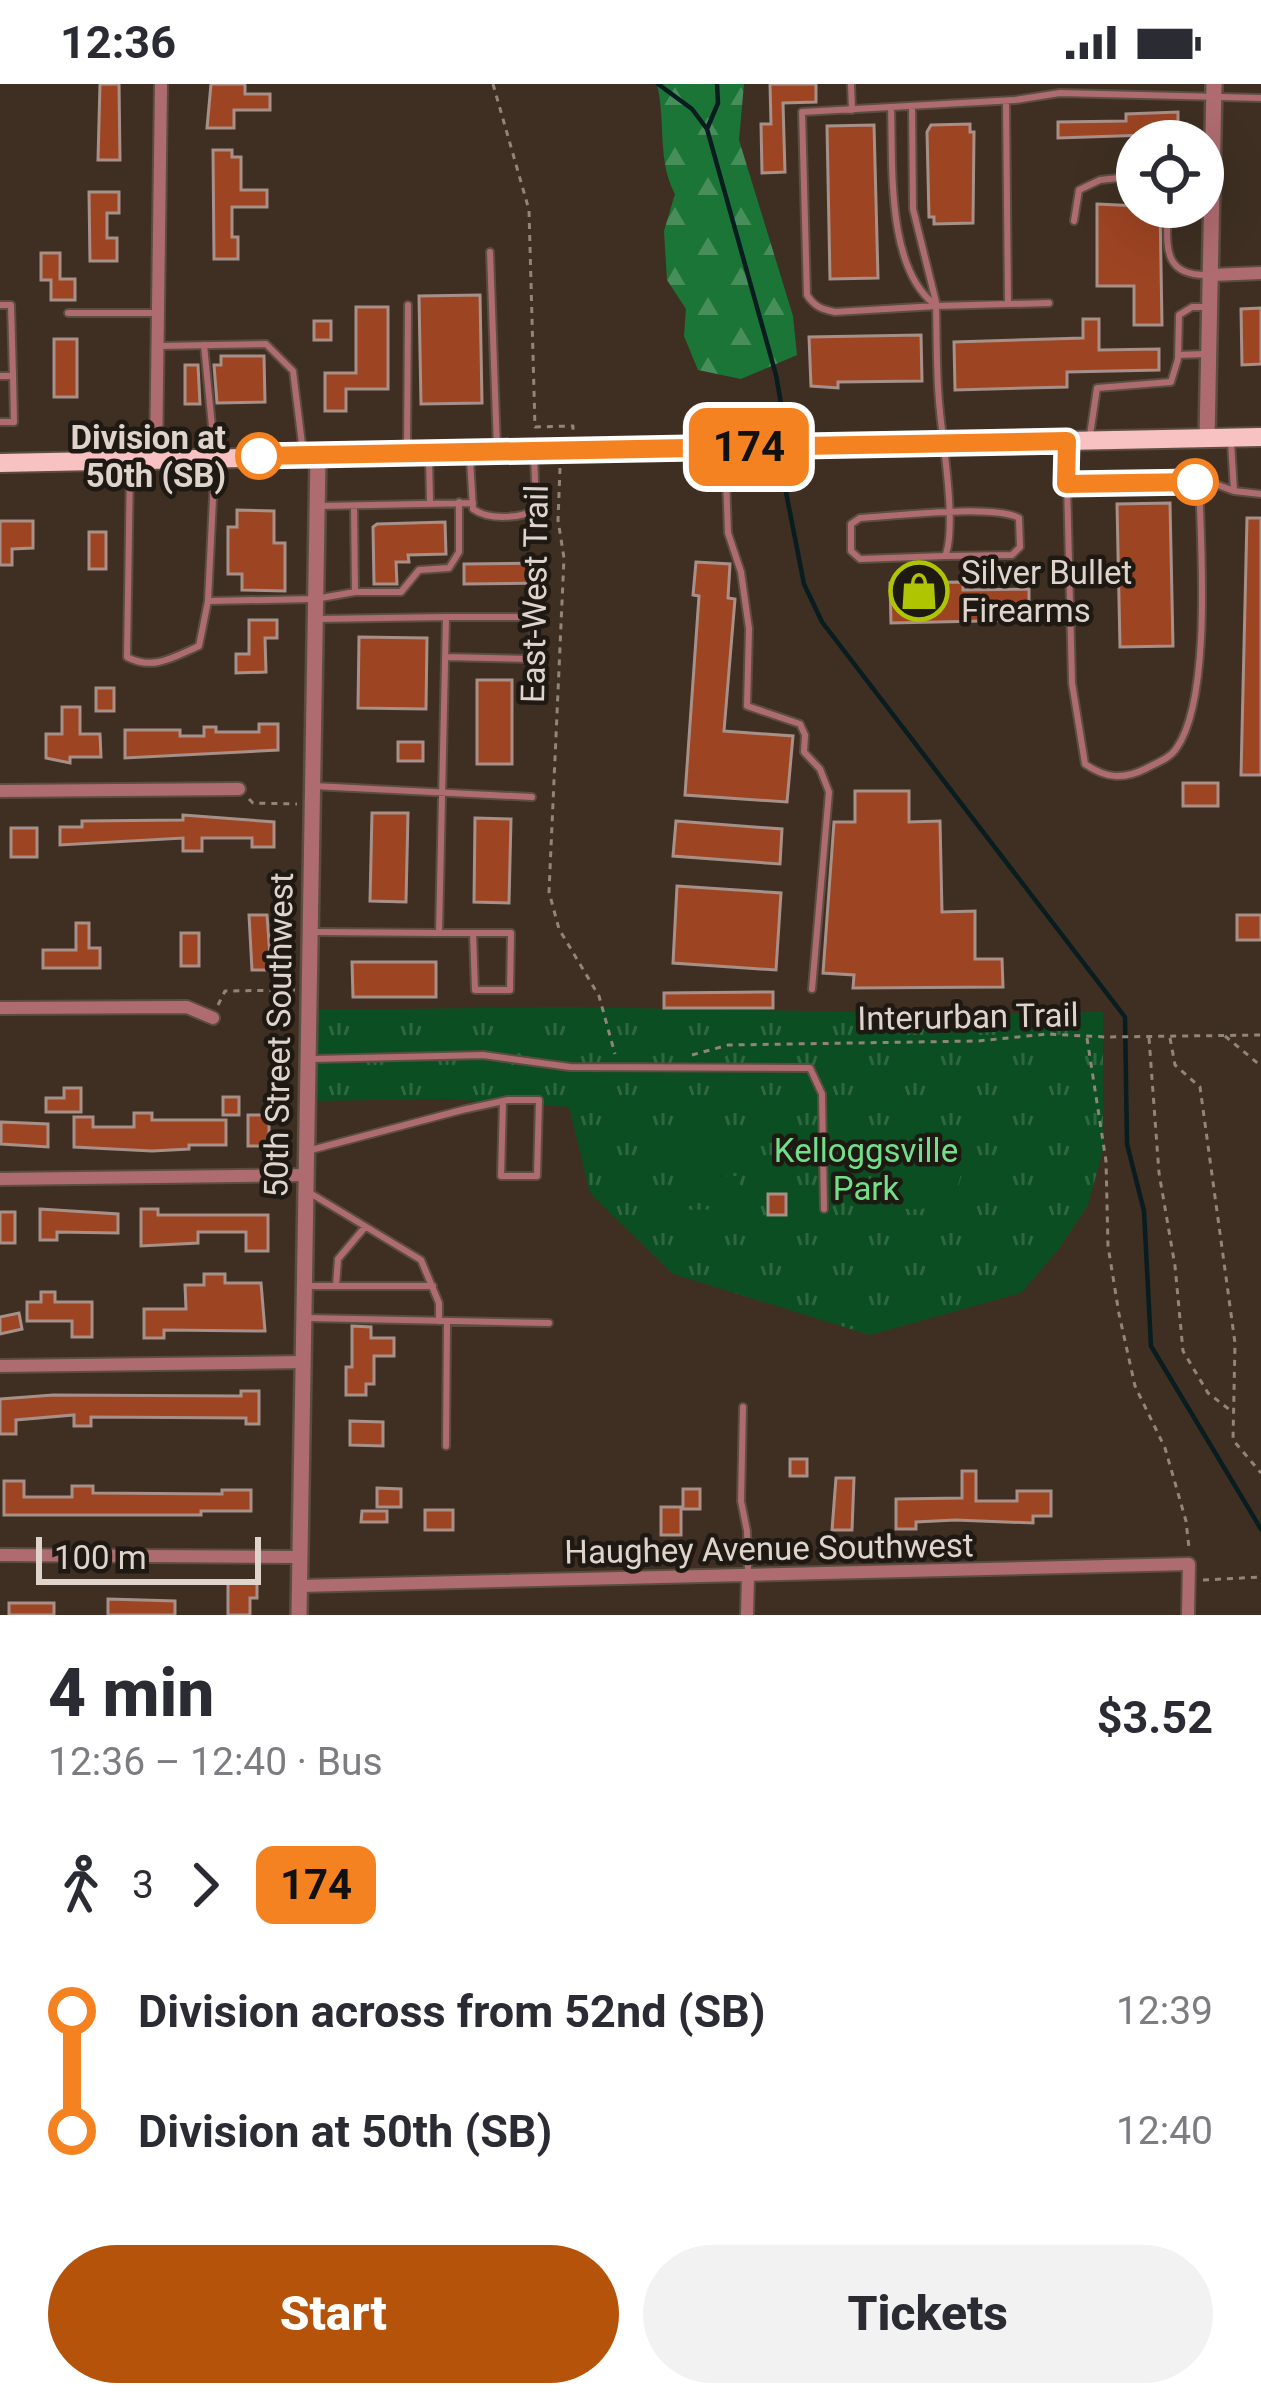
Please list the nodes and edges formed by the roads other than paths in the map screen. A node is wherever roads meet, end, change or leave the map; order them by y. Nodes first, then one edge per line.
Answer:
1 (161, 84) edge
2 (851, 84) edge
3 (1099, 84) edge
4 (1214, 92) edge
5 (1099, 95) junction
6 (1261, 98) edge
7 (1006, 101) junction
8 (912, 106) junction
9 (891, 107) junction
10 (852, 110) junction
11 (1116, 178) edge
12 (1074, 221) dead end
13 (1168, 228) edge
14 (1210, 228) edge
15 (490, 252) dead end
16 (1261, 273) edge
17 (1211, 275) junction
18 (1049, 302) dead end
19 (0, 304) edge
20 (1008, 304) junction
21 (408, 305) dead end
22 (936, 306) junction
23 (1211, 306) junction
24 (68, 313) dead end
25 (158, 313) junction
26 (204, 345) junction
27 (157, 346) junction
28 (1210, 354) junction
29 (1178, 355) junction
30 (0, 376) edge
31 (13, 376) junction
32 (0, 422) edge
33 (1261, 437) edge
34 (1231, 438) junction
35 (1207, 439) junction
36 (1067, 441) junction
37 (1090, 441) junction
38 (944, 443) junction
39 (725, 448) junction
40 (497, 451) junction
41 (534, 451) junction
42 (470, 452) junction
43 (407, 453) junction
44 (429, 453) junction
45 (310, 455) junction
46 (215, 458) junction
47 (155, 459) junction
48 (130, 460) junction
49 (0, 463) edge
50 (1198, 482) junction
51 (1066, 484) junction
52 (1234, 491) junction
53 (1261, 494) edge
54 (430, 501) junction
55 (459, 502) junction
56 (473, 503) junction
57 (316, 506) junction
58 (354, 506) junction
59 (948, 513) junction
60 (945, 556) junction
61 (356, 592) junction
62 (315, 599) junction
63 (208, 601) junction
64 (446, 617) junction
65 (314, 619) junction
66 (445, 657) junction
67 (310, 786) junction
68 (239, 789) road end
69 (0, 791) edge
70 (443, 793) junction
71 (532, 797) dead end
72 (310, 932) junction
73 (439, 933) junction
74 (473, 933) junction
75 (812, 988) dead end
76 (0, 1008) edge
77 (213, 1018) road end
78 (310, 1059) junction
79 (503, 1101) junction
80 (308, 1151) junction
81 (0, 1179) edge
82 (307, 1183) junction
83 (824, 1208) dead end
84 (365, 1227) junction
85 (305, 1286) junction
86 (335, 1286) junction
87 (433, 1286) junction
88 (304, 1318) junction
89 (443, 1321) junction
90 (549, 1323) dead end
91 (304, 1362) junction
92 (0, 1366) edge
93 (743, 1407) dead end
94 (446, 1446) dead end
95 (0, 1555) edge
96 (300, 1557) junction
97 (748, 1576) junction
98 (300, 1586) junction
99 (299, 1615) edge
100 (747, 1615) edge
101 (1188, 1615) edge

1 - 25 street
2 - 10 lane
3 - 5 lane
4 - 5 lane
4 - 6 lane
5 - 7 lane
7 - 8 lane
7 - 20 lane
8 - 9 lane
8 - 22 lane
9 - 10 lane
9 - 22 lane
10 - 22 lane
11 - 12 lane
13 - 17 lane
14 - 17 street
15 - 40 lane
16 - 17 street
17 - 23 street
18 - 20 lane
19 - 31 lane
20 - 22 lane
21 - 43 lane
22 - 38 lane
23 - 28 street
23 - 29 lane
24 - 25 lane
25 - 27 street
26 - 27 lane
26 - 45 lane
26 - 46 lane
27 - 47 street
28 - 29 lane
28 - 35 street
29 - 37 lane
30 - 31 lane
31 - 32 lane
33 - 34 main road
34 - 35 main road
34 - 52 lane
35 - 37 main road
36 - 37 main road
36 - 38 main road
36 - 51 lane
38 - 39 main road
38 - 59 lane
39 - 41 main road
39 - 75 lane
40 - 41 main road
40 - 42 main road
41 - 56 lane
42 - 44 main road
42 - 56 lane
43 - 44 main road
43 - 45 main road
44 - 54 lane
45 - 46 main road
45 - 57 street, 50th Street Southwest
46 - 47 main road
46 - 63 lane
47 - 48 main road
48 - 49 main road
48 - 63 lane
50 - 51 lane
50 - 51 lane
50 - 52 lane
52 - 53 lane
54 - 55 lane
54 - 58 lane
55 - 56 lane
55 - 61 lane
57 - 58 lane
57 - 62 street, 50th Street Southwest
58 - 61 lane
59 - 60 lane
59 - 60 lane
59 - 60 lane
61 - 62 lane
62 - 63 lane
62 - 65 street, 50th Street Southwest
64 - 65 lane
64 - 66 lane
64 - 66 lane
65 - 67 street, 50th Street Southwest
66 - 70 lane
67 - 70 lane
67 - 72 street, 50th Street Southwest
68 - 69 street
70 - 71 lane
70 - 73 lane
72 - 73 lane
72 - 78 street, 50th Street Southwest
73 - 74 lane
74 - 74 lane
76 - 77 street
78 - 80 street, 50th Street Southwest
78 - 83 lane
79 - 79 lane
79 - 80 lane
80 - 82 street, 50th Street Southwest
81 - 82 street
82 - 84 lane
82 - 85 street, 50th Street Southwest
84 - 86 lane
84 - 87 lane
85 - 86 lane
85 - 88 street, 50th Street Southwest
86 - 87 lane
87 - 89 lane
88 - 89 lane
88 - 91 street, 50th Street Southwest
89 - 90 lane
89 - 94 lane
91 - 92 street
91 - 96 street, 50th Street Southwest
93 - 97 lane
95 - 96 street
96 - 98 street, 50th Street Southwest
97 - 98 street, Haughey Avenue Southwest
97 - 100 street
97 - 101 street, Haughey Avenue Southwest
98 - 99 street, 50th Street Southwest

